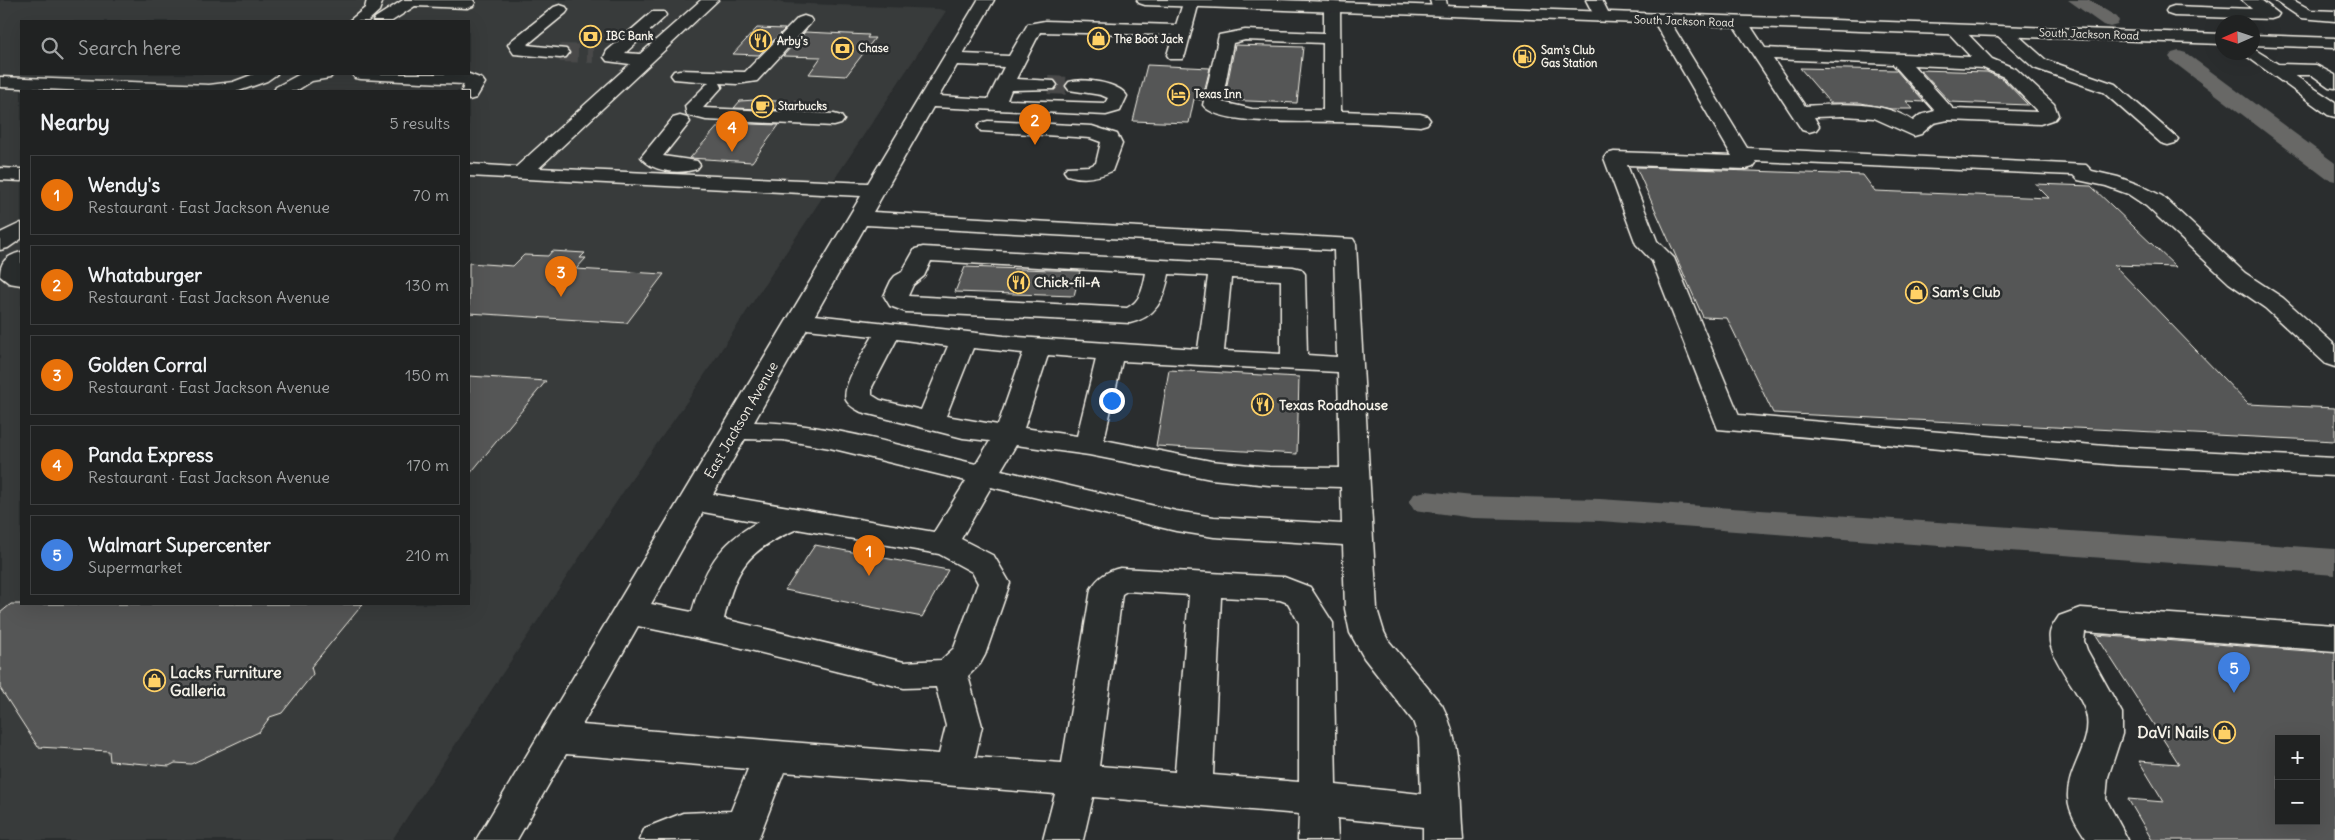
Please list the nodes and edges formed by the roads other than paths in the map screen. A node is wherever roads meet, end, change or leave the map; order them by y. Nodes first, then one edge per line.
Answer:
1 (375, 0) edge
2 (710, 0) edge
3 (986, 0) edge
4 (1145, 0) edge
5 (1594, 0) edge
6 (2158, 0) edge
7 (2250, 0) edge
8 (2282, 0) edge
9 (1182, 1) edge
10 (470, 2) edge
11 (1255, 2) edge
12 (1328, 3) edge
13 (1439, 6) edge
14 (560, 10) dead end
15 (2174, 11) junction
16 (2271, 14) junction
17 (658, 15) dead end
18 (2307, 15) junction
19 (2335, 16) edge
20 (448, 17) dead end
21 (1603, 18) junction
22 (359, 20) edge
23 (383, 20) edge
24 (1661, 20) junction
25 (804, 21) dead end
26 (1740, 22) junction
27 (1183, 30) junction
28 (1954, 30) junction
29 (2004, 32) junction
30 (2215, 37) edge
31 (1330, 38) junction
32 (2215, 39) edge
33 (2260, 40) edge
34 (2335, 43) edge
35 (560, 53) tunnel mouth
36 (1760, 53) junction
37 (1176, 55) dead end
38 (952, 59) junction
39 (1898, 59) junction
40 (644, 60) junction
41 (2260, 60) edge
42 (1015, 62) junction
43 (1986, 62) junction
44 (2273, 69) junction
45 (2316, 70) junction
46 (2335, 71) edge
47 (266, 75) edge
48 (318, 75) edge
49 (382, 75) edge
50 (680, 75) dead end
51 (0, 82) edge
52 (2335, 83) edge
53 (1005, 84) junction
54 (1048, 85) tunnel mouth
55 (1075, 86) tunnel mouth
56 (712, 87) dead end
57 (186, 90) edge
58 (216, 90) edge
59 (285, 90) edge
60 (470, 92) edge
61 (927, 101) junction
62 (995, 105) junction
63 (2335, 111) edge
64 (1948, 114) junction
65 (1332, 116) junction
66 (834, 120) dead end
67 (1420, 120) dead end
68 (680, 122) dead end
69 (988, 127) dead end
70 (2168, 139) dead end
71 (1741, 154) junction
72 (797, 169) dead end
73 (470, 170) edge
74 (1074, 171) dead end
75 (521, 173) junction
76 (0, 174) edge
77 (20, 175) edge
78 (876, 190) junction
79 (859, 218) junction
80 (980, 225) junction
81 (20, 231) edge
82 (0, 243) edge
83 (966, 256) junction
84 (20, 260) edge
85 (1159, 267) junction
86 (1220, 270) junction
87 (912, 276) junction
88 (20, 278) edge
89 (899, 301) junction
90 (798, 321) junction
91 (877, 329) junction
92 (963, 341) junction
93 (1038, 347) junction
94 (1111, 352) junction
95 (1210, 357) junction
96 (2335, 360) edge
97 (1294, 362) junction
98 (1350, 365) junction
99 (931, 420) junction
100 (736, 430) junction
101 (1008, 435) junction
102 (1089, 446) junction
103 (2335, 467) edge
104 (983, 476) junction
105 (1355, 478) junction
106 (694, 501) junction
107 (793, 519) junction
108 (1357, 535) junction
109 (942, 544) junction
110 (1206, 584) junction
111 (629, 612) junction
112 (705, 627) junction
113 (2335, 638) edge
114 (950, 673) junction
115 (556, 738) junction
116 (772, 755) junction
117 (954, 770) junction
118 (1078, 780) junction
119 (1193, 789) junction
120 (1319, 800) junction
121 (1442, 826) edge
122 (741, 833) edge
123 (1065, 839) edge
124 (496, 840) edge
125 (659, 840) edge
126 (1318, 840) edge
127 (2108, 840) edge

1 - 22 street
2 - 40 street
3 - 38 street, East Jackson Avenue
4 - 9 street, South Jackson Road
5 - 21 street
6 - 15 street
7 - 16 street
8 - 18 street
9 - 11 street, South Jackson Road
9 - 27 street
10 - 20 street
10 - 23 street
11 - 12 street, South Jackson Road
12 - 13 street, South Jackson Road
12 - 31 street
13 - 21 street, South Jackson Road
14 - 35 street
15 - 16 street
15 - 30 street
16 - 18 street
17 - 40 street
18 - 19 street
21 - 24 street, South Jackson Road
24 - 26 street, South Jackson Road
24 - 71 street
25 - 50 street
26 - 28 street, South Jackson Road
26 - 36 street
27 - 37 street
27 - 42 street
28 - 29 street, South Jackson Road
28 - 43 street
29 - 32 street, South Jackson Road
29 - 70 street
31 - 65 street
31 - 65 street
33 - 34 street
36 - 39 street
36 - 64 street
38 - 42 street
38 - 61 street, East Jackson Avenue
39 - 43 street
39 - 64 street
40 - 75 street
41 - 44 street
42 - 53 street
43 - 64 street
44 - 45 street
44 - 63 street
45 - 46 street
45 - 52 street
47 - 58 street
48 - 59 street
49 - 60 street
51 - 57 street
53 - 54 street
53 - 62 street
55 - 62 street
56 - 66 street
61 - 62 street
61 - 78 street, East Jackson Avenue
65 - 67 street
68 - 72 street
69 - 74 street
71 - 96 street
71 - 103 street
73 - 75 street
75 - 78 street
76 - 77 street
78 - 79 street, East Jackson Avenue
79 - 80 street
79 - 90 street, East Jackson Avenue
80 - 83 street
80 - 98 street
81 - 82 street
83 - 85 street
83 - 87 street
83 - 87 street
84 - 88 street
85 - 86 street
85 - 89 street
86 - 95 street
86 - 97 street
87 - 89 street
89 - 91 street
90 - 91 street
90 - 100 street, East Jackson Avenue
91 - 92 street
91 - 99 street
92 - 93 street
92 - 99 street
93 - 94 street
93 - 101 street
94 - 95 street
94 - 102 street
95 - 97 street
97 - 98 street
98 - 105 street
99 - 101 street
100 - 104 street
100 - 106 street, East Jackson Avenue
101 - 102 street
101 - 104 street
102 - 105 street
104 - 108 street
104 - 109 street
105 - 108 street
106 - 107 street
106 - 111 street, East Jackson Avenue
107 - 109 street
107 - 112 street
108 - 121 street
109 - 114 street
110 - 118 street
110 - 119 street
110 - 120 street
111 - 112 street
111 - 115 street, East Jackson Avenue
112 - 114 street
113 - 127 street
114 - 117 street
115 - 116 street
115 - 124 street, East Jackson Avenue
116 - 117 street
116 - 122 street
117 - 118 street
118 - 119 street
118 - 123 street
119 - 120 street
120 - 121 street
120 - 126 street
122 - 125 street

